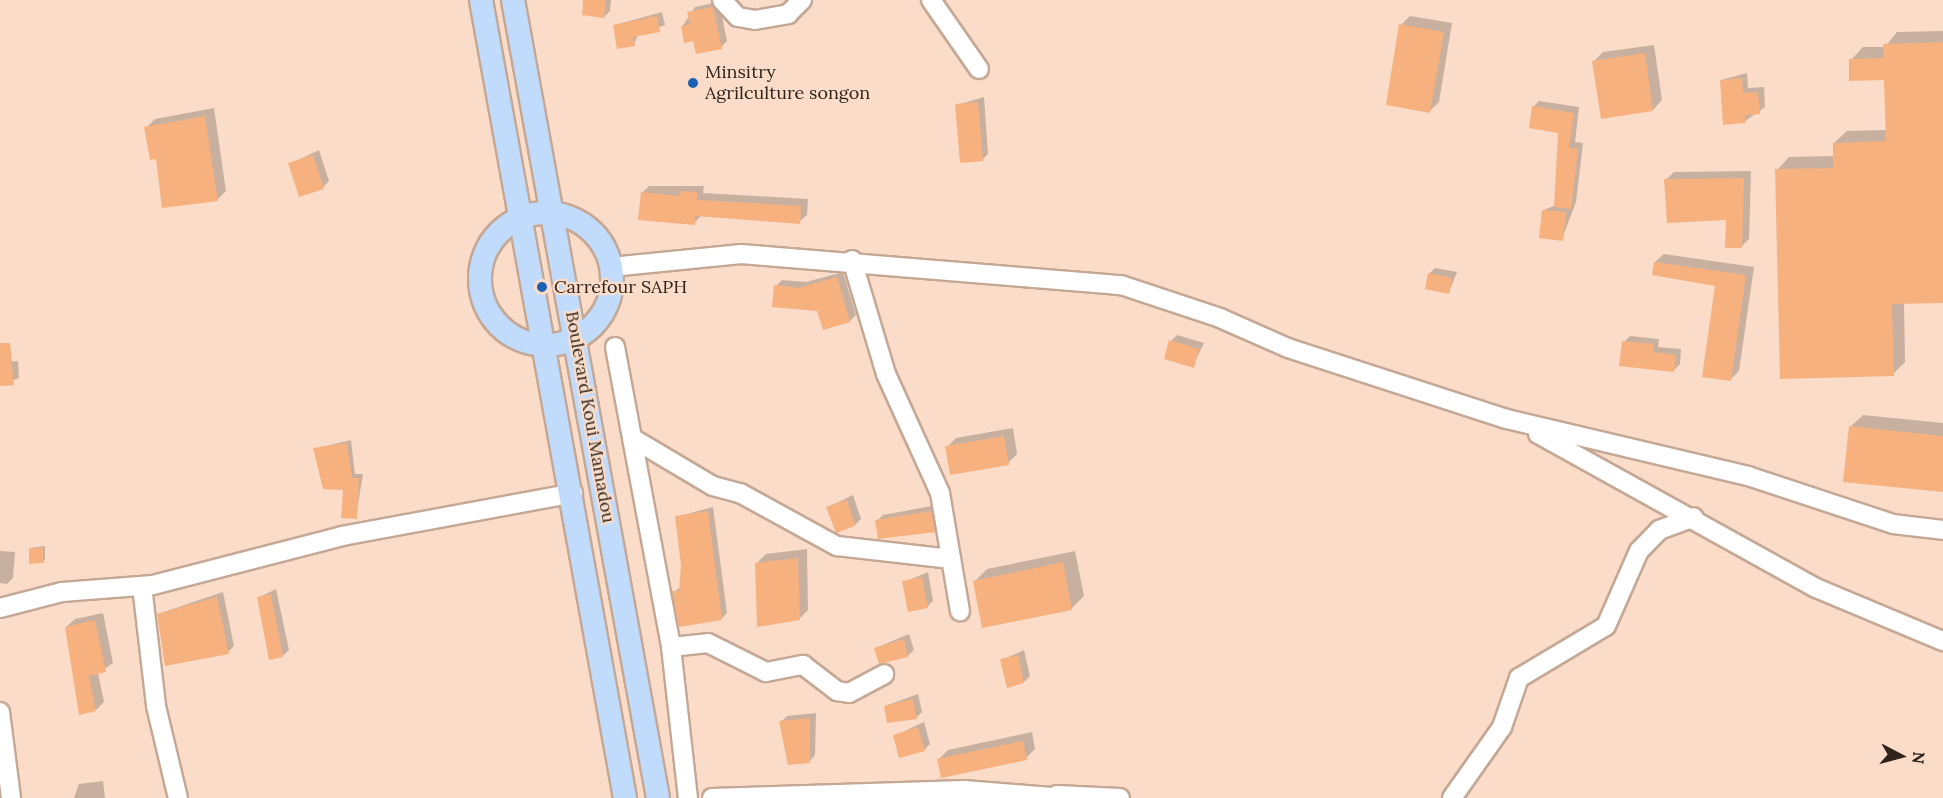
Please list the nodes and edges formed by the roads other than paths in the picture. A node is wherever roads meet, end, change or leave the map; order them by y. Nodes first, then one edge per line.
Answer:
1 (481, 0) edge
2 (513, 0) edge
3 (722, 0) edge
4 (802, 0) edge
5 (931, 0) edge
6 (979, 69) dead end
7 (553, 213) junction
8 (522, 218) junction
9 (852, 260) junction
10 (611, 267) junction
11 (576, 339) junction
12 (544, 346) junction
13 (615, 347) dead end
14 (1507, 418) junction
15 (632, 438) junction
16 (573, 493) junction
17 (1694, 517) junction
18 (1943, 530) edge
19 (951, 560) junction
20 (142, 586) junction
21 (0, 609) edge
22 (960, 611) dead end
23 (1943, 641) edge
24 (671, 647) junction
25 (884, 674) dead end
26 (0, 712) edge
27 (7, 787) edge
28 (1061, 796) edge
29 (178, 798) edge
30 (625, 798) edge
31 (658, 798) edge
32 (688, 798) edge
33 (712, 798) edge
34 (1120, 798) edge
35 (1452, 798) edge

1 - 8 main road, Boulevard Koui Mamadou
2 - 7 main road, Boulevard Koui Mamadou
3 - 4 street
5 - 6 street
7 - 8 main road
7 - 10 main road
7 - 11 main road, Boulevard Koui Mamadou
8 - 12 main road, Boulevard Koui Mamadou
8 - 12 main road
9 - 10 street
9 - 14 street
9 - 19 street
10 - 11 main road
11 - 12 main road
11 - 31 main road, Boulevard Koui Mamadou
12 - 16 main road, Boulevard Koui Mamadou
13 - 15 street
14 - 17 street
14 - 18 street
15 - 19 street
15 - 24 street
16 - 20 street
16 - 30 main road, Boulevard Koui Mamadou
17 - 23 street
17 - 35 street
19 - 22 street
20 - 21 street
20 - 29 street
24 - 25 street
24 - 32 street
26 - 27 street
28 - 33 street
28 - 34 street

